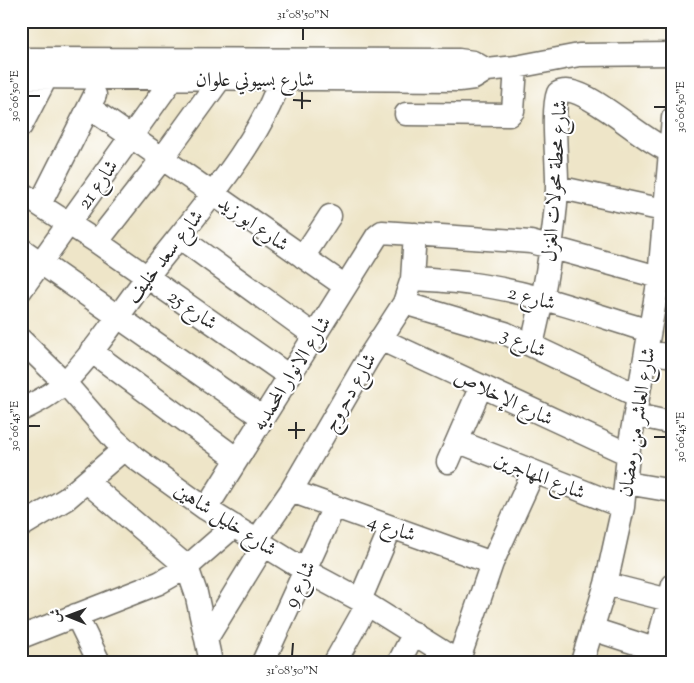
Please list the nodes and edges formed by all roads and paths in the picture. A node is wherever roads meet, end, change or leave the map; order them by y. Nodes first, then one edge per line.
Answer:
1 (673, 54) edge
2 (579, 55) junction
3 (21, 59) edge
4 (516, 67) junction
5 (283, 69) junction
6 (21, 78) edge
7 (46, 78) junction
8 (102, 78) junction
9 (173, 78) junction
10 (220, 78) junction
11 (577, 91) junction
12 (90, 108) junction
13 (406, 114) dead end
14 (673, 118) edge
15 (21, 126) edge
16 (131, 137) junction
17 (671, 152) edge
18 (162, 159) junction
19 (557, 187) junction
20 (212, 193) junction
21 (31, 199) edge
22 (669, 212) edge
23 (330, 216) dead end
24 (69, 224) junction
25 (415, 234) junction
26 (179, 237) junction
27 (97, 242) junction
28 (552, 247) junction
29 (21, 249) edge
30 (303, 257) junction
31 (42, 262) junction
32 (147, 277) junction
33 (412, 279) junction
34 (666, 280) edge
35 (345, 286) junction
36 (21, 290) edge
37 (543, 299) junction
38 (404, 303) junction
39 (119, 315) junction
40 (314, 335) junction
41 (380, 339) junction
42 (22, 342) edge
43 (648, 342) junction
44 (532, 345) junction
45 (91, 352) junction
46 (673, 356) edge
47 (289, 376) junction
48 (65, 383) junction
49 (480, 386) junction
50 (636, 406) junction
51 (21, 410) edge
52 (263, 418) junction
53 (673, 423) edge
54 (457, 441) junction
55 (124, 449) junction
56 (628, 454) junction
57 (237, 460) junction
58 (448, 462) dead end
59 (534, 473) junction
60 (87, 482) junction
61 (626, 483) junction
62 (291, 491) junction
63 (673, 491) edge
64 (334, 506) junction
65 (623, 507) junction
66 (206, 509) junction
67 (21, 526) edge
68 (234, 526) junction
69 (391, 526) junction
70 (261, 543) junction
71 (492, 562) junction
72 (187, 567) junction
73 (306, 571) junction
74 (606, 584) junction
75 (671, 596) edge
76 (364, 602) junction
77 (76, 615) junction
78 (592, 629) junction
79 (414, 633) junction
80 (21, 637) edge
81 (207, 638) junction
82 (664, 652) edge
83 (99, 662) edge
84 (211, 662) edge
85 (263, 662) edge
86 (335, 662) edge
87 (399, 662) edge
88 (459, 662) edge
89 (582, 662) edge

1 - 2 street, شارع بسيوني علوان
2 - 4 street, شارع بسيوني علوان
2 - 11 street
3 - 5 street, شارع بسيوني علوان
4 - 5 street, شارع بسيوني علوان
4 - 13 street
5 - 10 street, شارع بسيوني علوان
5 - 20 street, شارع سعد خليف
6 - 7 street, شارع بسيوني علوان
7 - 8 street, شارع بسيوني علوان
7 - 15 street
8 - 9 street, شارع بسيوني علوان
8 - 12 street
9 - 10 street, شارع بسيوني علوان
9 - 16 street, شارع 21
10 - 18 street
11 - 17 street
11 - 19 street, شارع محطة محولات الغزل
12 - 16 street, شارع ابو زيد
12 - 21 street
14 - 17 street, شارع العاشر من رمضان
16 - 18 street, شارع ابو زيد
16 - 24 street, شارع 21
17 - 22 street, شارع العاشر من رمضان
18 - 20 street, شارع ابو زيد
18 - 27 street
19 - 22 street
19 - 28 street, شارع محطة محولات الغزل
20 - 26 street, شارع سعد خليف
20 - 30 street, شارع ابو زيد
21 - 24 street, شارع 25
22 - 34 street, شارع العاشر من رمضان
23 - 30 street
24 - 27 street, شارع 25
24 - 31 street, شارع 21
25 - 28 street
25 - 33 street, شارع دحروج
25 - 35 street, شارع الانوار المحمديه
26 - 32 street, شارع سعد خليف
26 - 40 street
27 - 32 street, شارع 25
28 - 34 street
28 - 37 street, شارع محطة محولات الغزل
29 - 31 street
30 - 35 street, شارع ابو زيد
31 - 36 street, شارع 21
31 - 39 street
32 - 39 street, شارع سعد خليف
32 - 47 street, شارع 25
33 - 37 street, شارع 2
33 - 38 street, شارع دحروج
34 - 43 street, شارع العاشر من رمضان
35 - 40 street, شارع الانوار المحمديه
37 - 43 street, شارع 2
37 - 44 street, شارع محطة محولات الغزل
38 - 41 street, شارع دحروج
38 - 44 street, شارع 3
39 - 45 street, شارع سعد خليف
39 - 52 street
40 - 47 street, شارع الانوار المحمديه
41 - 49 street, شارع الإخلاص
41 - 62 street, شارع دحروج
42 - 48 street, شارع خليل شاهين
43 - 46 street, شارع 2
43 - 50 street, شارع العاشر من رمضان
44 - 50 street, شارع 3
45 - 48 street, شارع سعد خليف
45 - 57 street
47 - 52 street, شارع الانوار المحمديه
48 - 51 street, شارع سعد خليف
48 - 55 street, شارع خليل شاهين
49 - 54 street
49 - 56 street, شارع الإخلاص
50 - 53 street, شارع 3
50 - 56 street, شارع العاشر من رمضان
52 - 57 street, شارع الانوار المحمديه
54 - 58 street
54 - 59 street, شارع المهاجرين
55 - 60 street
55 - 66 street, شارع خليل شاهين
56 - 61 street, شارع العاشر من رمضان
57 - 66 street, شارع الانوار المحمديه
59 - 65 street, شارع المهاجرين
59 - 71 street
60 - 67 street
60 - 72 street
61 - 63 street
61 - 65 street, شارع العاشر من رمضان
62 - 64 street, شارع 4
62 - 70 street, شارع دحروج
64 - 69 street, شارع 4
64 - 73 street, شارع 9
65 - 74 street, شارع العاشر من رمضان
66 - 68 street, شارع خليل شاهين
68 - 70 street, شارع خليل شاهين
68 - 72 street
69 - 71 street, شارع 4
69 - 76 street
70 - 73 street, شارع خليل شاهين
70 - 81 street, شارع دحروج
71 - 88 street
72 - 77 street
72 - 81 street
73 - 76 street, شارع خليل شاهين
73 - 85 street, شارع 9
74 - 75 street
74 - 78 street, شارع العاشر من رمضان
75 - 82 street
76 - 79 street, شارع خليل شاهين
76 - 86 street
77 - 80 street
77 - 83 street
78 - 82 street
78 - 89 street, شارع العاشر من رمضان
79 - 87 street
79 - 88 street, شارع خليل شاهين
81 - 84 street

